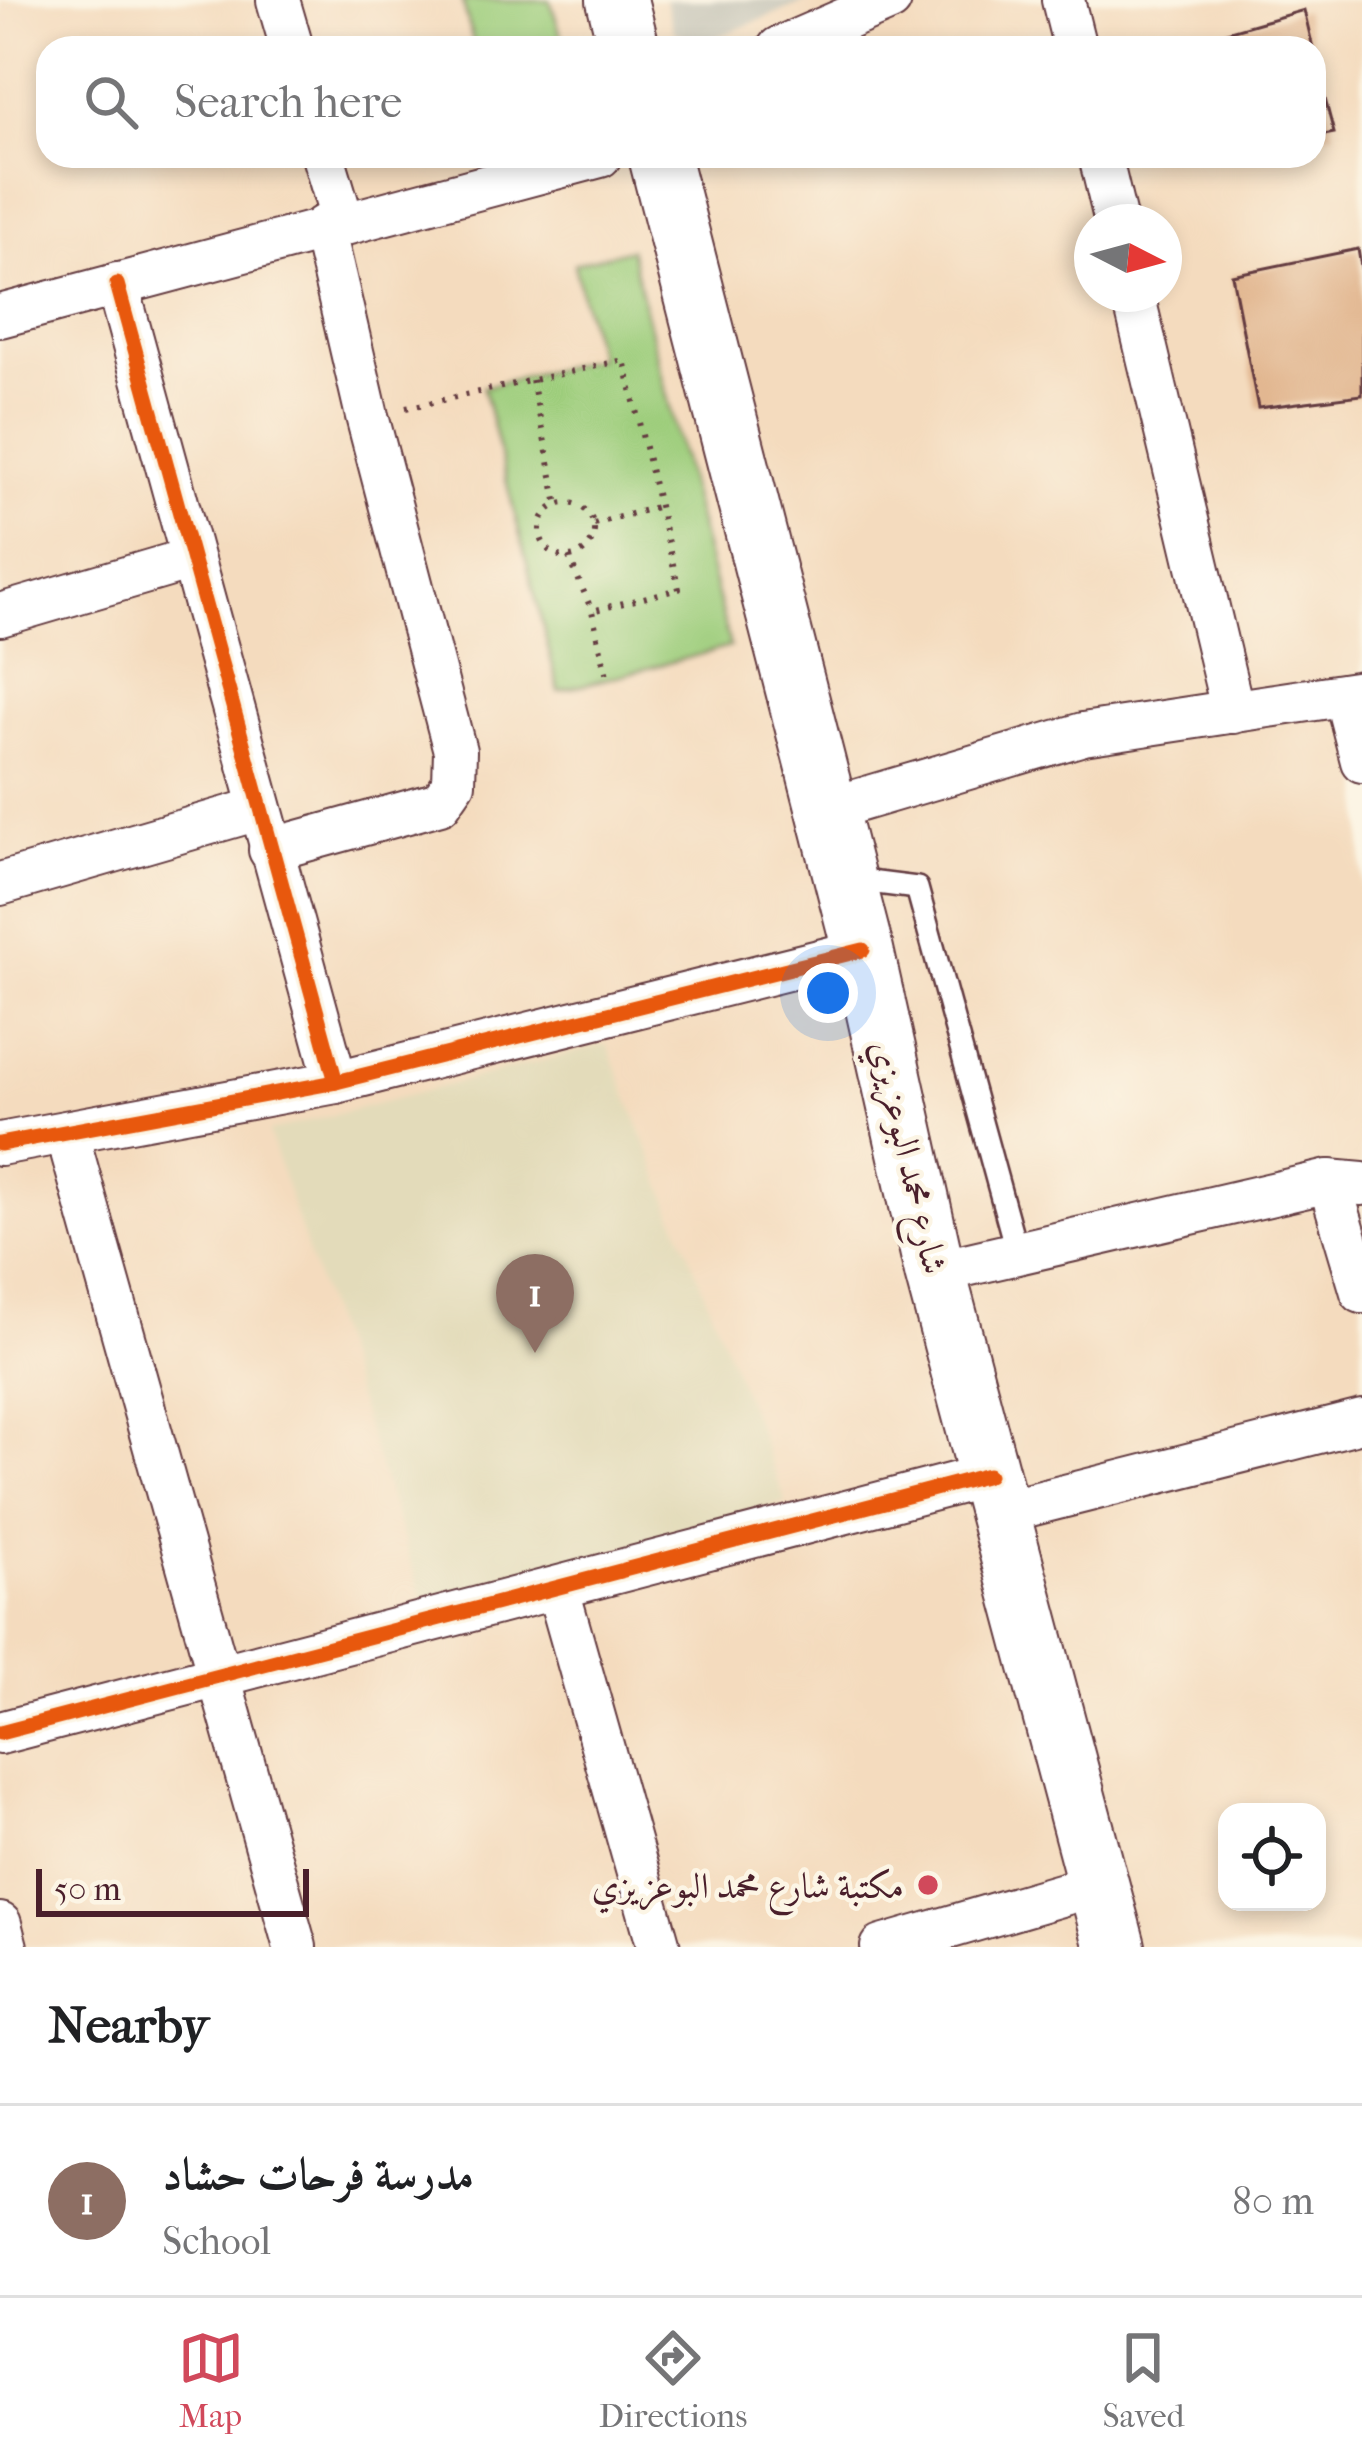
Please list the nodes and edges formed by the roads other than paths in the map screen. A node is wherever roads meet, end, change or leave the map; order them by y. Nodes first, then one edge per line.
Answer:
1 (278, 0) edge
2 (616, 0) edge
3 (890, 0) edge
4 (1063, 0) edge
5 (288, 36) edge
6 (626, 36) edge
7 (807, 36) edge
8 (1072, 36) edge
9 (325, 168) edge
10 (554, 168) edge
11 (662, 168) edge
12 (1103, 168) edge
13 (1112, 204) edge
14 (333, 225) junction
15 (117, 284) junction
16 (1137, 312) edge
17 (0, 316) edge
18 (191, 560) junction
19 (0, 615) edge
20 (1354, 693) edge
21 (1233, 712) junction
22 (1362, 761) edge
23 (259, 809) junction
24 (826, 810) junction
25 (270, 850) junction
26 (843, 879) junction
27 (0, 884) edge
28 (863, 950) junction
29 (336, 1082) junction
30 (67, 1134) junction
31 (0, 1144) edge
32 (1345, 1182) edge
33 (1016, 1253) junction
34 (935, 1272) junction
35 (1362, 1292) edge
36 (1362, 1420) edge
37 (993, 1494) junction
38 (558, 1590) junction
39 (222, 1677) junction
40 (0, 1733) edge
41 (1098, 1884) junction
42 (0, 1924) edge
43 (6, 1947) edge
44 (296, 1947) edge
45 (659, 1947) edge
46 (882, 1947) edge
47 (1115, 1947) edge

1 - 5 street
2 - 6 main road
3 - 7 street
4 - 8 street
9 - 14 street
10 - 14 street
11 - 24 main road, شارع محمد البوعزيزي
12 - 13 street
14 - 15 street
14 - 25 street
15 - 17 street
15 - 18 street
16 - 21 street
18 - 19 street
18 - 23 street
20 - 21 street
20 - 22 street
21 - 24 street
23 - 25 street
23 - 27 street
24 - 26 main road, شارع محمد البوعزيزي
25 - 29 street
26 - 28 main road, شارع محمد البوعزيزي
26 - 33 lane
28 - 29 street
28 - 34 main road, شارع محمد البوعزيزي
29 - 30 street
30 - 31 street
30 - 39 street
32 - 33 street
32 - 35 street
33 - 34 street
34 - 37 main road, شارع محمد البوعزيزي
36 - 37 street
37 - 38 street
37 - 41 main road, شارع محمد البوعزيزي
38 - 39 street
38 - 45 street
39 - 40 street
39 - 44 street
41 - 46 street
41 - 47 main road, شارع محمد البوعزيزي
42 - 43 street

